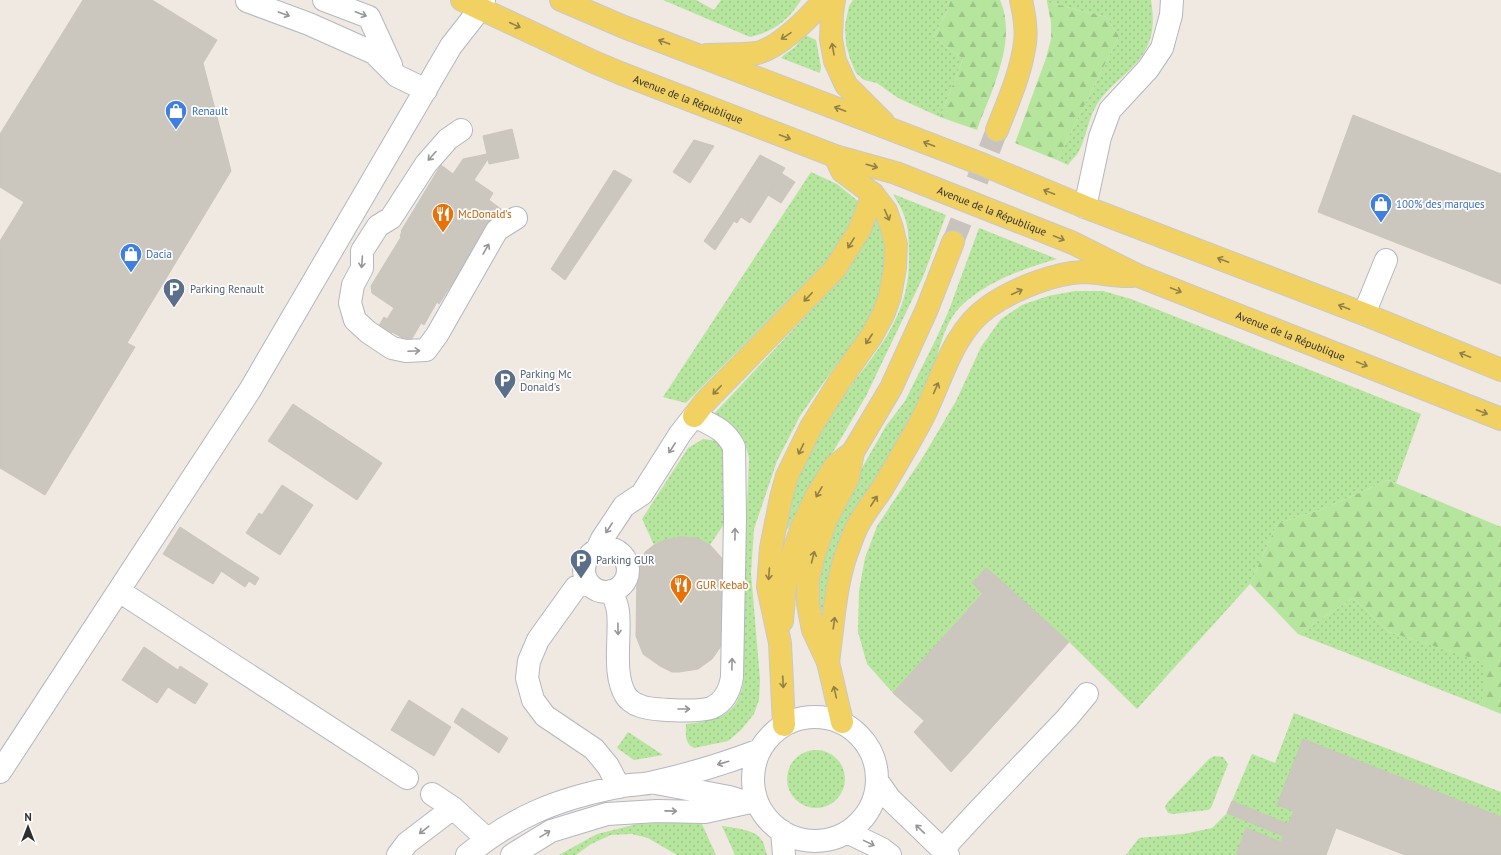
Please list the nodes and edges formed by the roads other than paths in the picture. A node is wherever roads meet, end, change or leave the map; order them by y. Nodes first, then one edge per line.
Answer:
1 (249, 0) edge
2 (324, 0) edge
3 (561, 0) edge
4 (824, 0) edge
5 (834, 0) edge
6 (1021, 0) edge
7 (1172, 0) edge
8 (475, 3) edge
9 (700, 56) junction
10 (397, 76) junction
11 (426, 90) junction
12 (889, 128) junction
13 (461, 130) dead end
14 (998, 130) tunnel mouth
15 (835, 156) junction
16 (873, 194) junction
17 (1085, 207) junction
18 (516, 218) dead end
19 (953, 242) tunnel mouth
20 (1386, 260) dead end
21 (1139, 276) junction
22 (1364, 314) junction
23 (1501, 370) edge
24 (694, 416) junction
25 (1501, 419) edge
26 (853, 452) junction
27 (597, 550) junction
28 (588, 582) junction
29 (119, 591) junction
30 (611, 591) junction
31 (780, 643) junction
32 (828, 662) junction
33 (1087, 694) dead end
34 (842, 722) junction
35 (784, 725) junction
36 (760, 750) junction
37 (0, 772) edge
38 (407, 778) dead end
39 (653, 782) junction
40 (878, 782) junction
41 (619, 787) junction
42 (432, 794) dead end
43 (754, 807) junction
44 (453, 808) junction
45 (782, 831) junction
46 (847, 832) junction
47 (487, 839) junction
48 (945, 853) edge
49 (398, 855) edge
50 (467, 855) edge
51 (512, 855) edge
52 (784, 855) edge
53 (890, 855) edge

1 -> 10 street
2 -> 10 street
9 -> 3 main road
4 -> 9 main road
12 -> 5 main road
6 - 14 main road
7 - 17 street
8 - 11 street
8 -> 15 main road, Avenue de la République
12 -> 9 main road
10 - 11 street
11 - 29 street
17 -> 12 main road
13 -> 18 street
15 - 16 main road
15 -> 21 main road, Avenue de la République
16 -> 24 main road
16 -> 31 main road
22 -> 17 main road
19 - 26 main road
20 - 22 street
21 -> 25 main road, Avenue de la République
32 -> 21 main road
23 -> 22 main road
24 -> 27 street
30 -> 24 street
26 -> 31 main road
32 -> 26 main road
27 - 28 street
27 - 30 street
28 - 30 street
28 - 41 street
29 - 37 street
29 - 38 street
31 -> 35 main road
34 -> 32 main road
33 - 48 street
34 - 35 street
34 - 40 street
35 - 36 street
36 -> 39 street
36 - 43 street
39 - 41 street
39 - 43 street
40 - 46 street
48 -> 40 street
41 - 47 street
42 - 44 street
43 - 45 street
51 -> 43 street
44 - 47 street
44 -> 49 street
45 - 46 street
45 - 52 street
46 -> 53 street
47 - 50 street

